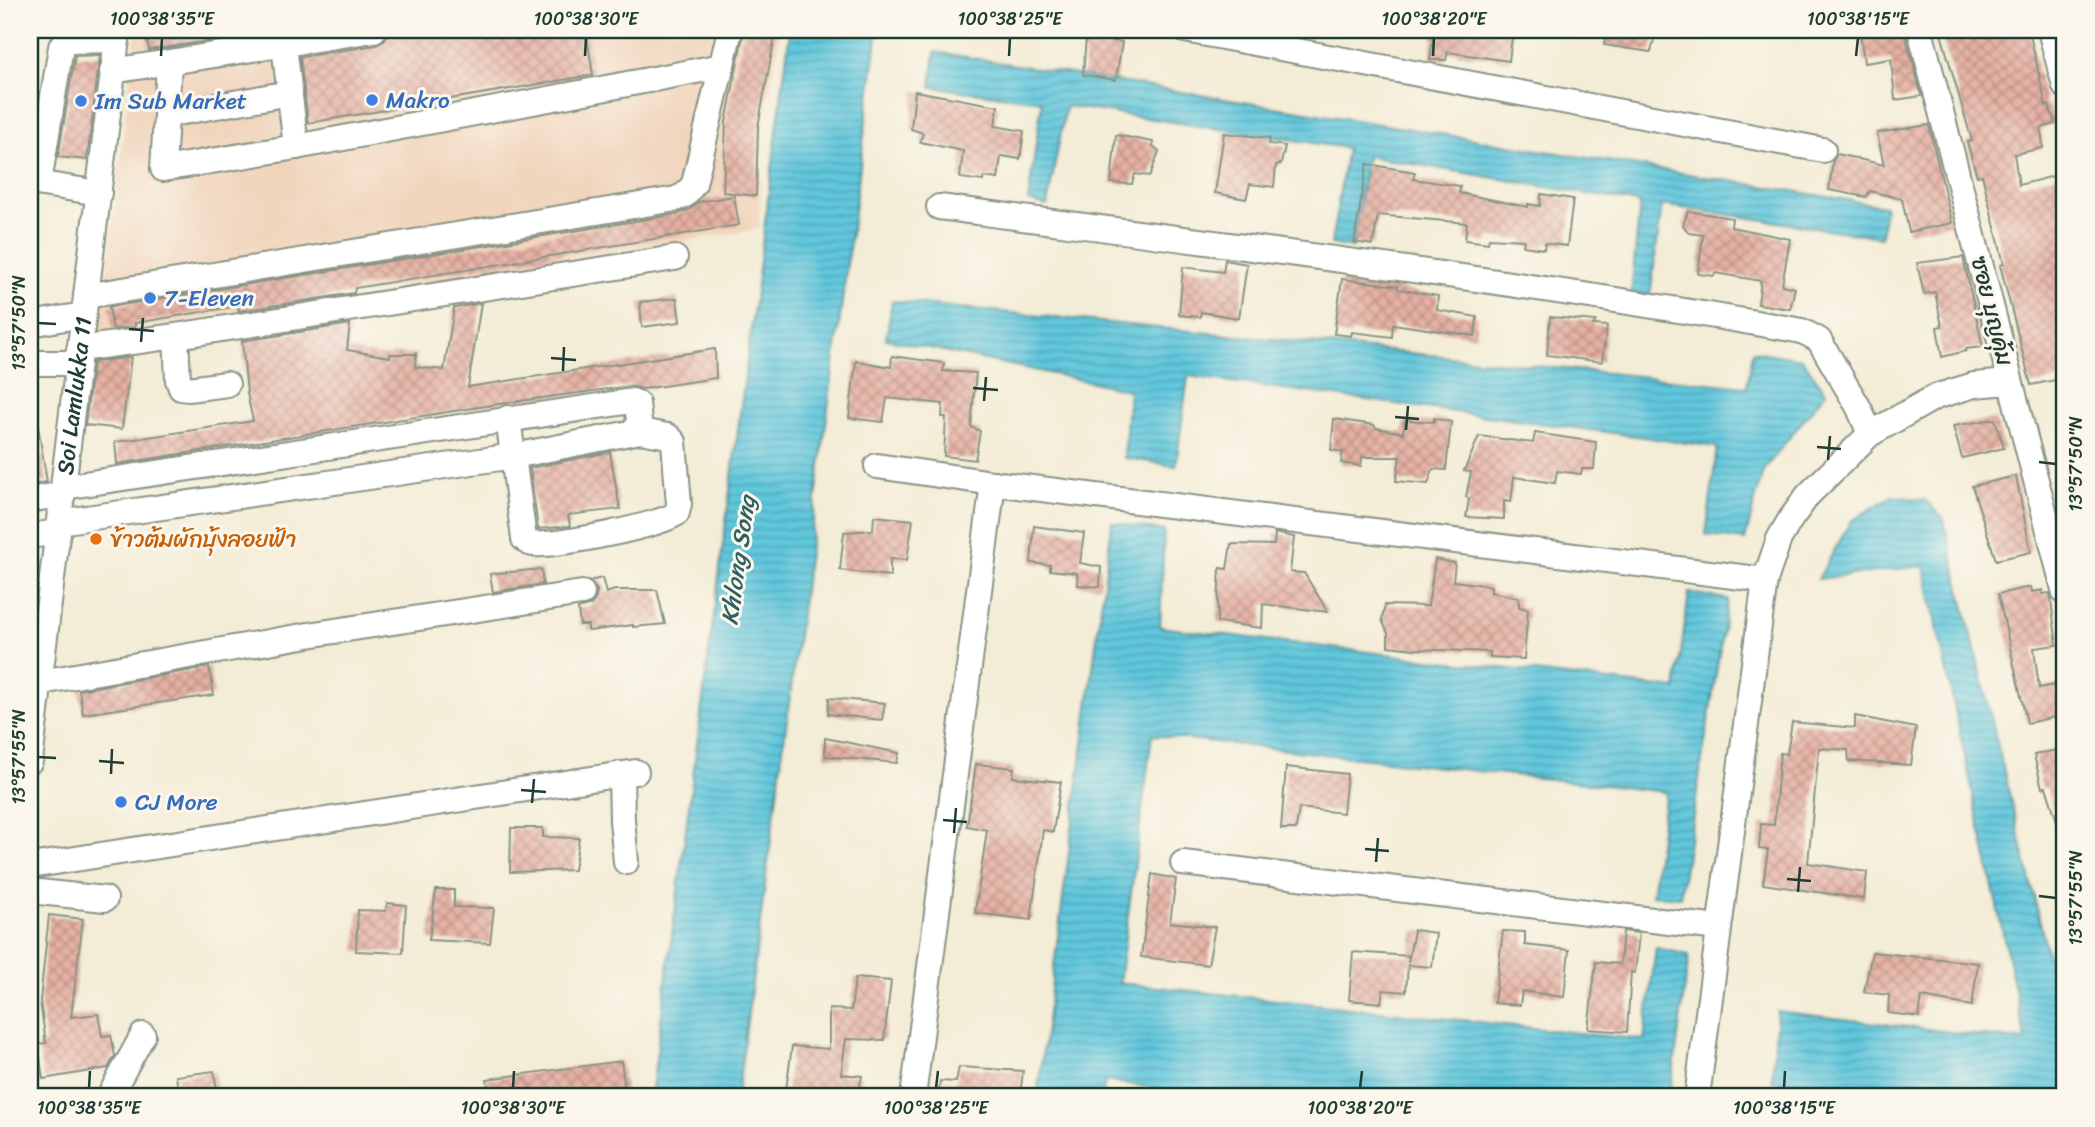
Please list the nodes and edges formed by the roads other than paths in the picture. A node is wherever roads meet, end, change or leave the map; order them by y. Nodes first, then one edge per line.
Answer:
1 (374, 30) edge
2 (730, 30) edge
3 (1185, 30) edge
4 (1920, 30) edge
5 (2050, 30) edge
6 (117, 35) edge
7 (284, 45) junction
8 (169, 63) junction
9 (722, 66) junction
10 (112, 71) junction
11 (2065, 86) edge
12 (290, 93) junction
13 (166, 115) junction
14 (296, 147) junction
15 (1823, 150) dead end
16 (34, 183) edge
17 (99, 193) junction
18 (939, 207) dead end
19 (675, 258) dead end
20 (84, 306) junction
21 (30, 324) edge
22 (176, 337) junction
23 (78, 356) junction
24 (30, 363) edge
25 (2010, 382) junction
26 (227, 384) dead end
27 (508, 418) junction
28 (640, 431) junction
29 (1870, 434) junction
30 (514, 456) junction
31 (877, 466) dead end
32 (993, 483) junction
33 (64, 490) junction
34 (30, 500) edge
35 (58, 527) junction
36 (30, 536) edge
37 (1765, 580) junction
38 (582, 593) dead end
39 (2065, 593) edge
40 (41, 682) junction
41 (31, 750) edge
42 (626, 862) dead end
43 (1183, 863) dead end
44 (30, 866) edge
45 (30, 891) edge
46 (105, 899) dead end
47 (1718, 928) junction
48 (143, 1035) dead end
49 (109, 1097) edge
50 (913, 1097) edge
51 (1697, 1097) edge

1 - 7 street
2 - 9 street
3 - 15 street
4 - 25 street, ซอย บุญคุ้ม
5 - 11 street
6 - 10 street, Soi Lamlukka 11
6 - 16 street
7 - 8 street
7 - 12 street
8 - 10 street
8 - 13 street
9 - 14 street
9 - 20 street
10 - 17 street, Soi Lamlukka 11
12 - 13 street
12 - 14 street
13 - 14 street
16 - 17 street
17 - 20 street, Soi Lamlukka 11
18 - 29 street
19 - 22 street
20 - 21 street
20 - 23 street, Soi Lamlukka 11
22 - 23 street
22 - 26 street
23 - 24 street
23 - 33 street, Soi Lamlukka 11
25 - 29 street
25 - 39 street, ซอย บุญคุ้ม
27 - 28 street
27 - 30 street
27 - 33 street
28 - 30 street
28 - 30 street
29 - 37 street
30 - 35 street
31 - 32 street
32 - 37 street
32 - 50 street
33 - 34 street
33 - 35 street, Soi Lamlukka 11
35 - 36 street
35 - 40 street, Soi Lamlukka 11
37 - 47 street
38 - 40 street
40 - 41 street, Soi Lamlukka 11
42 - 44 street
43 - 47 street
45 - 46 street
47 - 51 street
48 - 49 street

